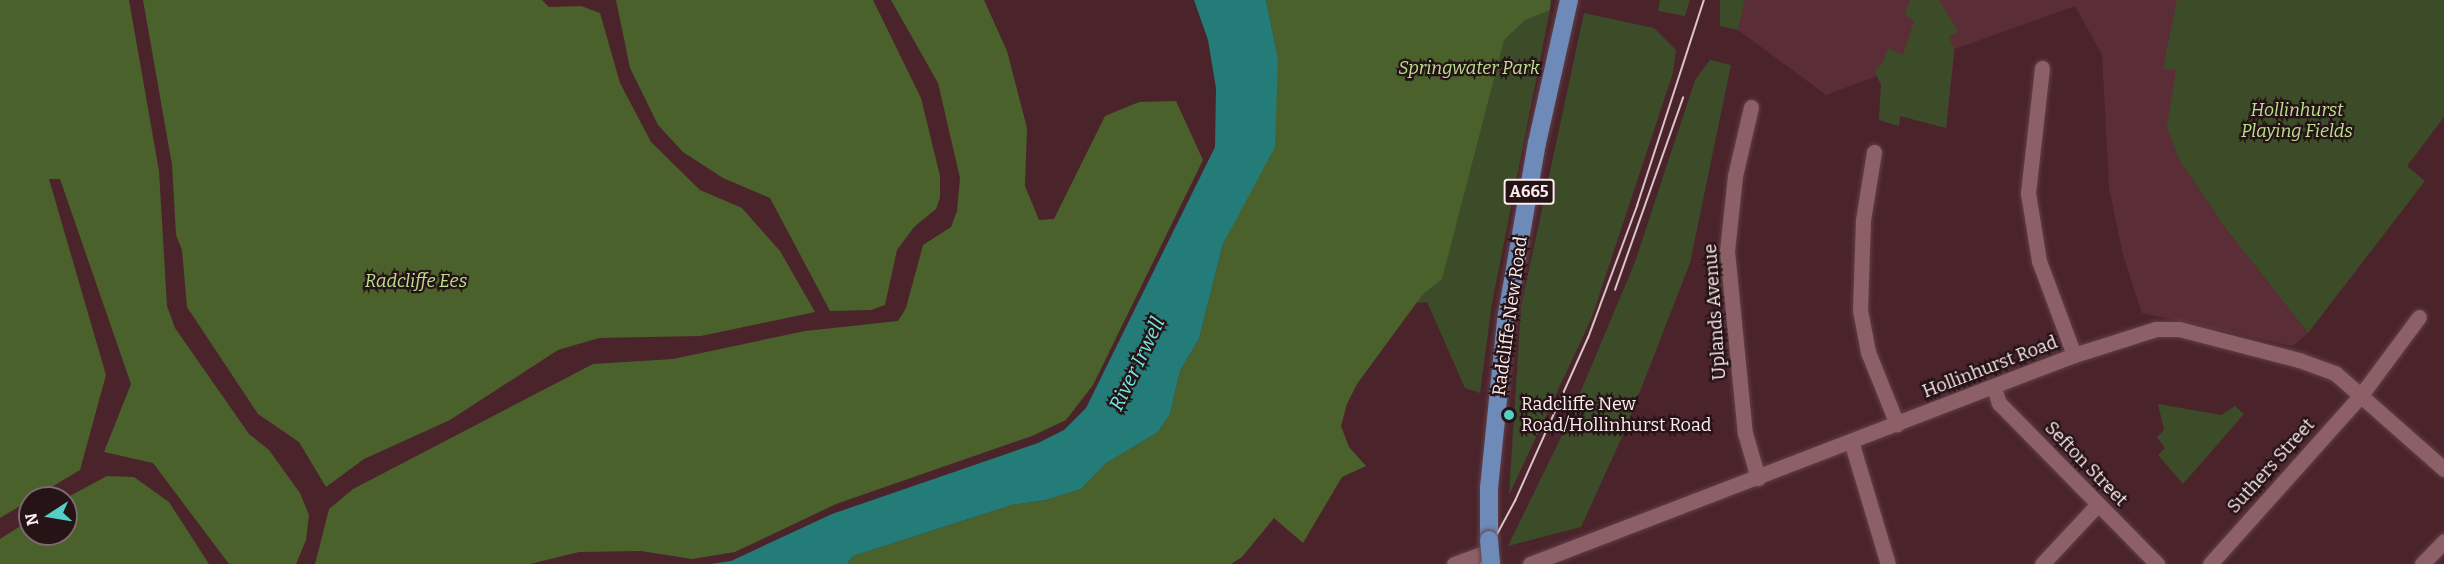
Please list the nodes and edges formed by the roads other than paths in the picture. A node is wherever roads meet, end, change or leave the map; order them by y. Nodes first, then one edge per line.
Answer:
1 (1569, 0) edge
2 (2042, 69) dead end
3 (1750, 107) dead end
4 (1874, 152) dead end
5 (2420, 317) dead end
6 (2074, 355) junction
7 (1994, 388) junction
8 (2361, 395) junction
9 (1897, 424) junction
10 (1851, 441) junction
11 (2444, 469) edge
12 (1758, 478) junction
13 (2098, 504) junction
14 (2444, 541) edge
15 (1487, 553) edge
16 (1454, 564) edge
17 (1530, 564) edge
18 (1888, 564) edge
19 (2042, 564) edge
20 (2157, 564) edge
21 (2210, 564) edge
22 (2422, 564) edge

1 - 15 main road, Radcliffe New Road / A665
2 - 6 street
3 - 12 street, Uplands Avenue
4 - 9 street
5 - 8 street, Suthers Street
6 - 7 street, Hollinhurst Road
6 - 8 street, Hollinhurst Road
7 - 9 street, Hollinhurst Road
7 - 13 street, Sefton Street
8 - 11 street, Hollinhurst Road
8 - 21 street, Suthers Street
9 - 10 street, Hollinhurst Road
10 - 12 street, Hollinhurst Road
10 - 18 street
12 - 17 street, Hollinhurst Road
13 - 19 street
13 - 20 street, Sefton Street
14 - 22 street
15 - 16 street

